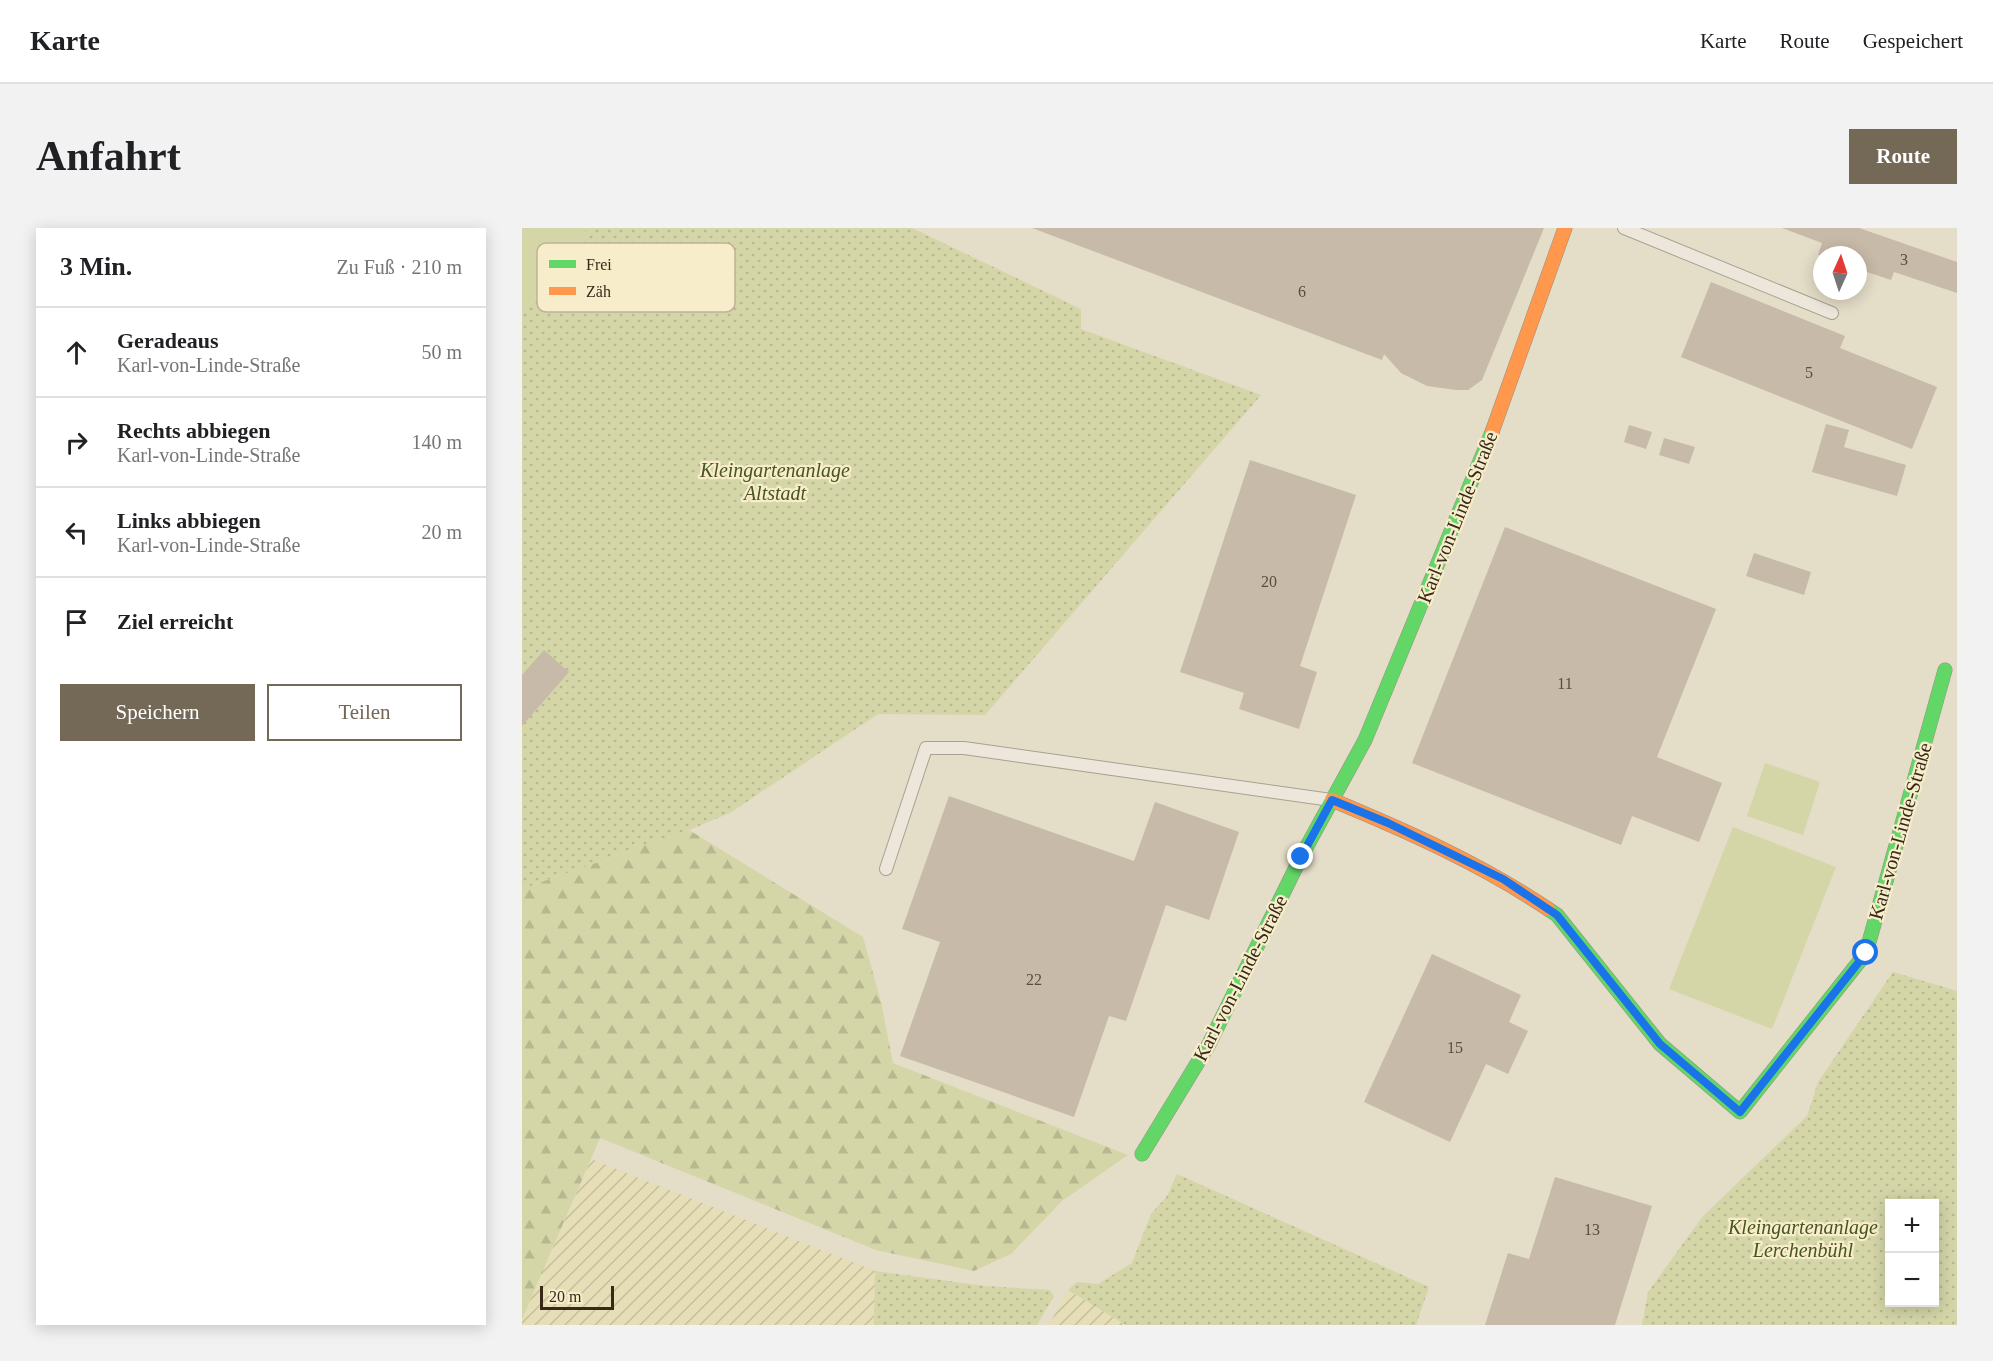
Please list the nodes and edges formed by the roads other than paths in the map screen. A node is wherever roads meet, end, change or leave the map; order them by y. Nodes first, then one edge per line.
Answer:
1 (1565, 228) edge
2 (1624, 228) edge
3 (1832, 313) dead end
4 (1945, 670) dead end
5 (1332, 800) junction
6 (886, 869) dead end
7 (1142, 1154) dead end

1 - 5 street, Karl-von-Linde-Straße
2 - 3 lane
4 - 5 street, Karl-von-Linde-Straße
5 - 6 lane
5 - 7 street, Karl-von-Linde-Straße

